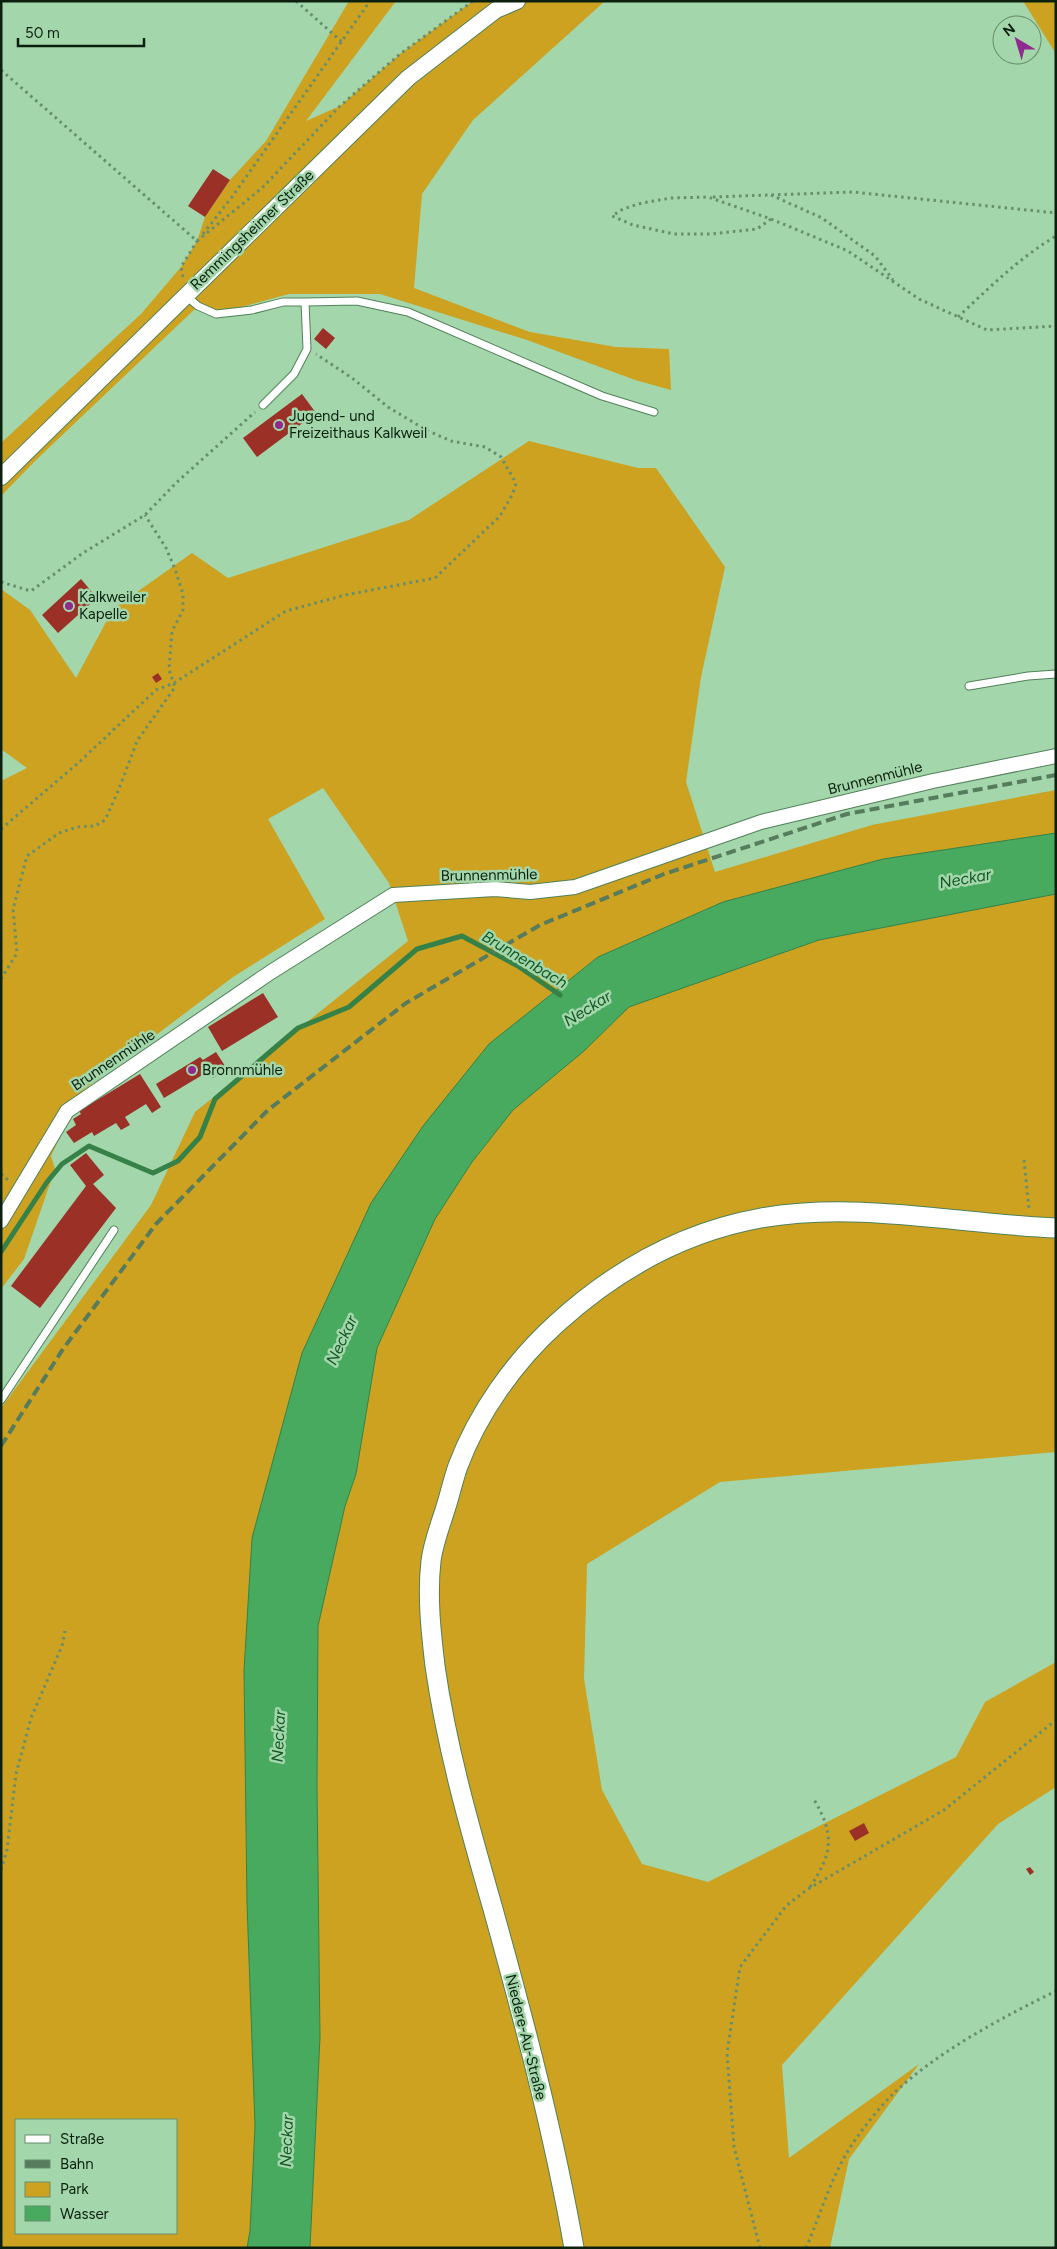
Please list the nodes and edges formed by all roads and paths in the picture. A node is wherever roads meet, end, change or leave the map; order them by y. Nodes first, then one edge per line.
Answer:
1 (296, 1) edge
2 (370, 1) edge
3 (473, 1) edge
4 (517, 1) edge
5 (342, 42) junction
6 (1, 70) edge
7 (768, 194) junction
8 (708, 198) junction
9 (1056, 213) edge
10 (771, 219) junction
11 (1056, 236) edge
12 (198, 241) junction
13 (897, 284) junction
14 (185, 295) junction
15 (304, 302) junction
16 (958, 317) junction
17 (1056, 326) edge
18 (307, 348) junction
19 (263, 405) joint
20 (654, 412) dead end
21 (1, 476) edge
22 (145, 515) junction
23 (1, 582) edge
24 (1056, 674) edge
25 (174, 682) junction
26 (969, 686) dead end
27 (1056, 756) edge
28 (1, 829) edge
29 (1, 979) edge
30 (1024, 1160) dead end
31 (1, 1221) edge
32 (1028, 1227) junction
33 (1056, 1228) edge
34 (114, 1230) dead end
35 (1, 1400) edge
36 (64, 1631) dead end
37 (1056, 1720) edge
38 (813, 1798) dead end
39 (1, 1870) edge
40 (808, 1889) junction
41 (1056, 1991) edge
42 (574, 2248) edge
43 (760, 2248) edge
44 (806, 2248) edge

1 - 5 path
2 - 5 path
3 - 12 path
4 - 14 street, Remmingsheimer Straße
5 - 12 path
6 - 12 path
7 - 8 path
7 - 9 path
7 - 13 path
8 - 10 path
8 - 10 path
10 - 13 path
11 - 16 path
12 - 14 path
13 - 16 path
14 - 15 lane
14 - 21 street, Remmingsheimer Straße
15 - 18 lane
15 - 20 lane
16 - 17 path
18 - 19 lane
18 - 25 path
19 - 22 path
22 - 23 path
22 - 25 path
24 - 26 lane
25 - 28 path
25 - 29 path
27 - 31 street, Brunnenmühle
30 - 32 path
32 - 33 main road, Niedere-Au-Straße
32 - 42 main road, Niedere-Au-Straße
34 - 35 lane
36 - 39 path
37 - 40 path
38 - 40 path
40 - 43 path
41 - 44 path

